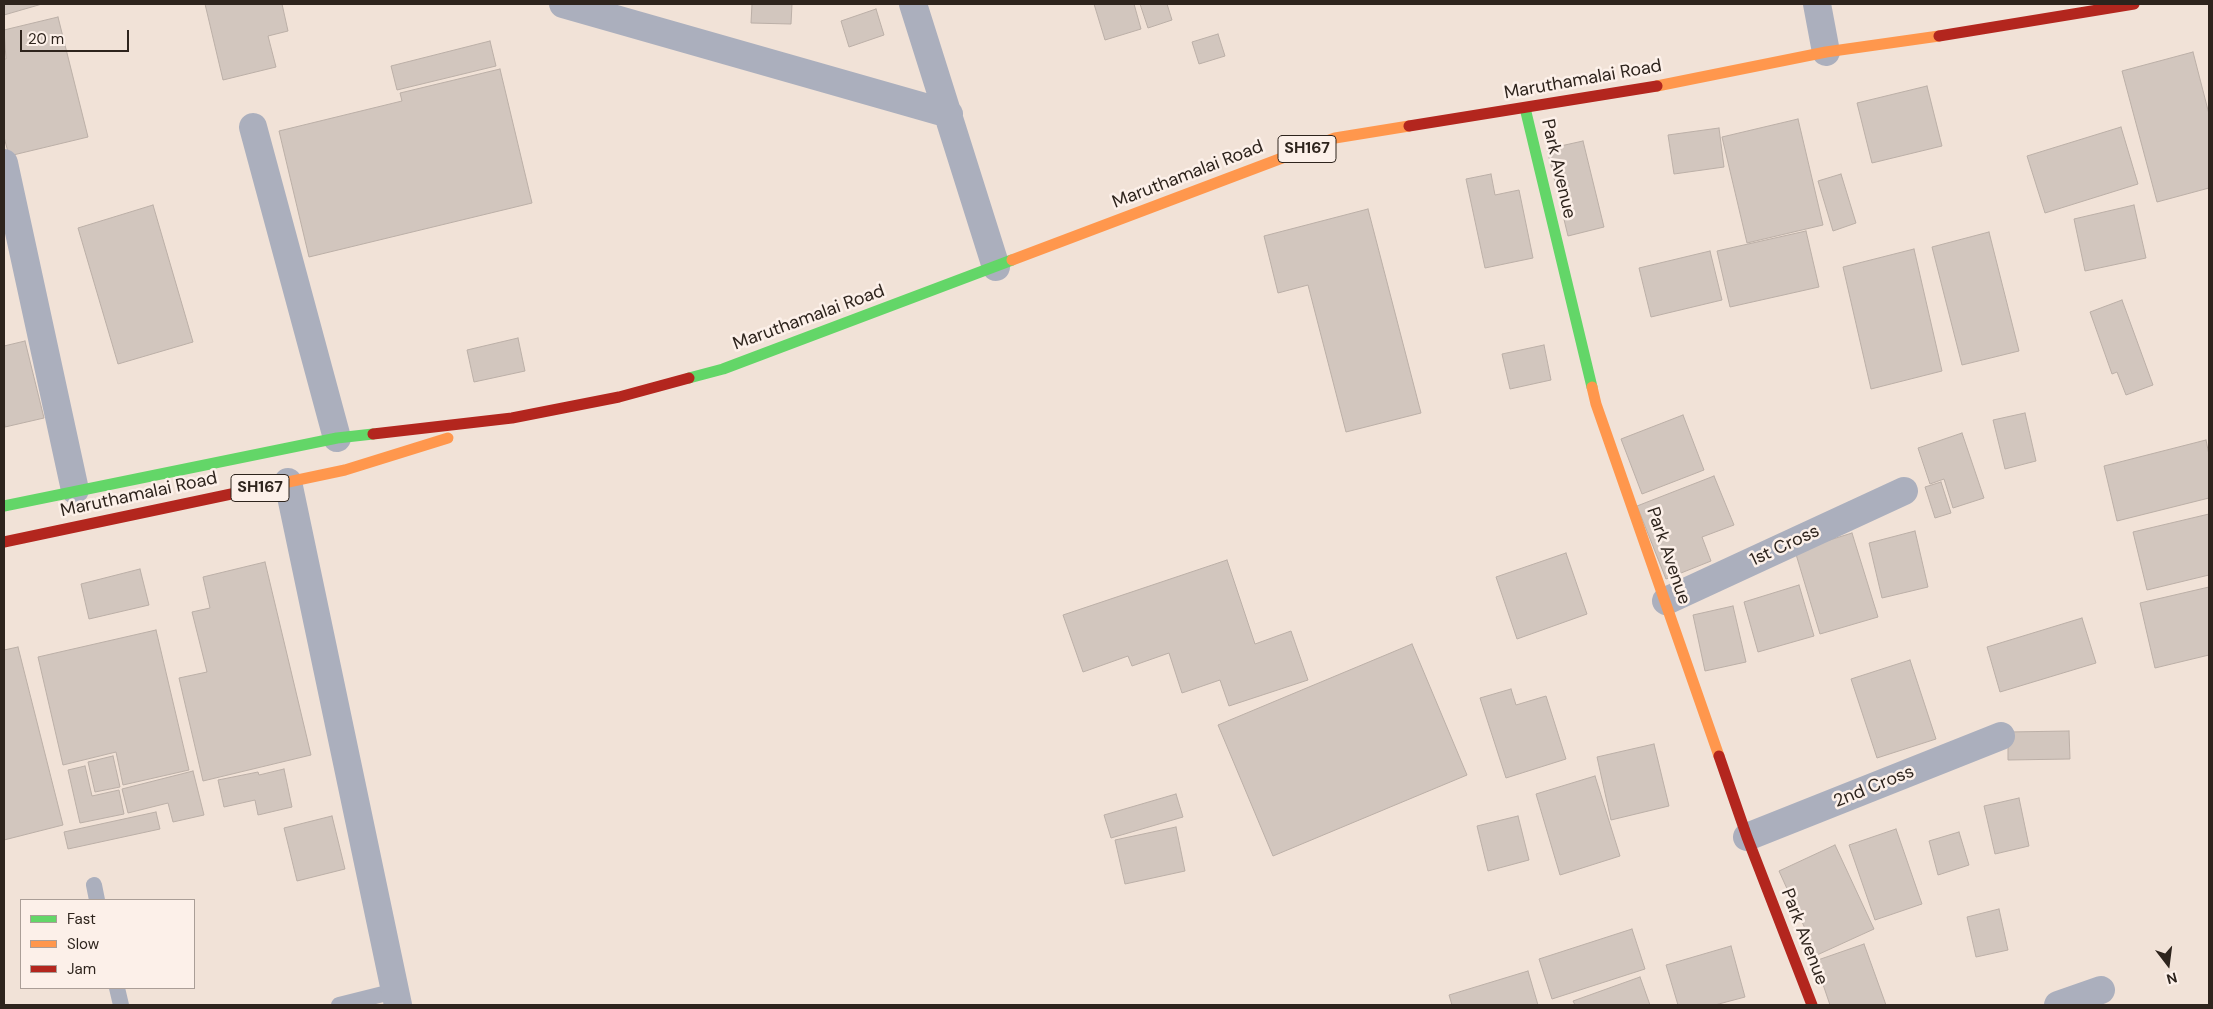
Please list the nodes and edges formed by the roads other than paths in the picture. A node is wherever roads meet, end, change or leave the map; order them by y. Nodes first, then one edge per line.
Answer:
1 (563, 4) edge
2 (913, 4) edge
3 (1817, 4) edge
4 (2134, 4) edge
5 (1826, 52) junction
6 (1525, 108) junction
7 (948, 114) junction
8 (252, 127) dead end
9 (4, 163) edge
10 (996, 267) junction
11 (512, 418) junction
12 (337, 438) junction
13 (288, 482) junction
14 (75, 490) junction
15 (1904, 491) dead end
16 (4, 506) edge
17 (4, 542) edge
18 (1666, 601) junction
19 (2001, 736) dead end
20 (1747, 837) junction
21 (117, 989) edge
22 (2101, 990) dead end
23 (397, 998) edge
24 (121, 1005) edge
25 (338, 1005) edge
26 (1812, 1005) edge
27 (2058, 1005) edge

1 - 7 street
2 - 7 street
3 - 5 street
4 - 5 main road, Maruthamalai Road / SH167
5 - 6 main road, Maruthamalai Road / SH167
6 - 10 main road, Maruthamalai Road / SH167
6 - 18 main road, Park Avenue
7 - 10 street
8 - 12 street
9 - 14 street
10 - 11 main road, Maruthamalai Road / SH167
11 - 12 main road, Maruthamalai Road / SH167
11 - 13 main road, Maruthamalai Road / SH167
12 - 14 main road, Maruthamalai Road / SH167
13 - 17 main road, Maruthamalai Road / SH167
13 - 23 street
14 - 16 main road, Maruthamalai Road / SH167
15 - 18 street, 1st Cross
18 - 20 main road, Park Avenue
19 - 20 street, 2nd Cross
20 - 26 main road, Park Avenue
21 - 24 lane
22 - 27 street
23 - 25 lane

